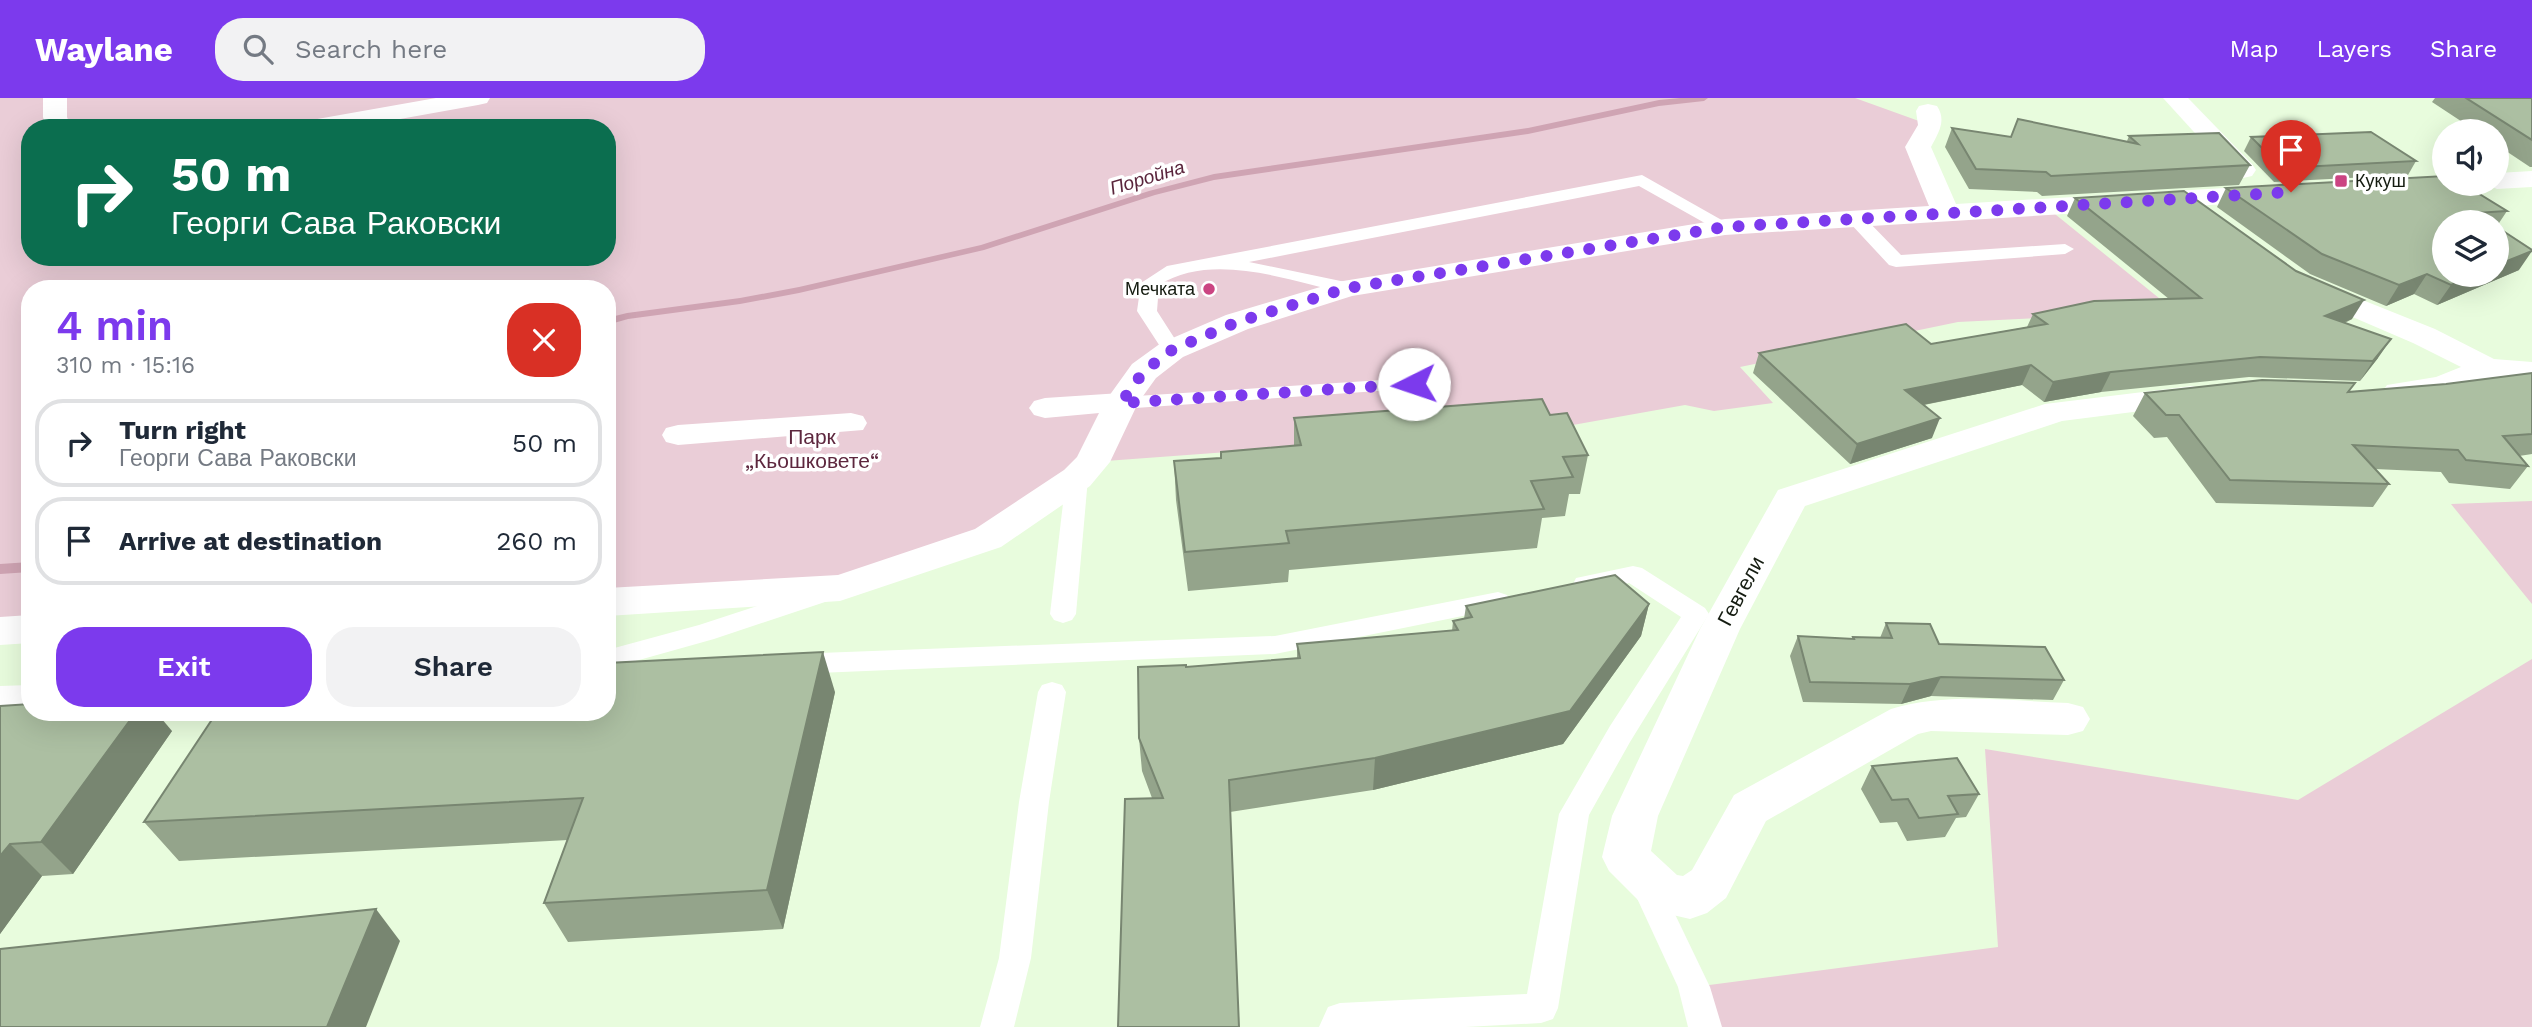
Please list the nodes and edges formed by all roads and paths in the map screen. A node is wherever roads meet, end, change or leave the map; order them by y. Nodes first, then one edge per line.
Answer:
1 (55, 98) edge
2 (478, 98) edge
3 (2175, 98) edge
4 (1928, 111) dead end
5 (56, 119) edge
6 (358, 119) edge
7 (2532, 179) edge
8 (2509, 180) edge
9 (2304, 191) edge
10 (2265, 193) junction
11 (2181, 198) junction
12 (1945, 212) junction
13 (1855, 218) junction
14 (2213, 221) edge
15 (1725, 227) junction
16 (2065, 248) dead end
17 (1205, 265) junction
18 (2287, 275) edge
19 (1348, 288) junction
20 (1172, 350) junction
21 (2487, 368) junction
22 (2532, 372) edge
23 (1414, 384) dead end
24 (2221, 393) edge
25 (2358, 394) edge
26 (1121, 403) junction
27 (1045, 408) dead end
28 (850, 423) dead end
29 (678, 435) dead end
30 (1077, 478) junction
31 (839, 588) junction
32 (616, 601) edge
33 (1063, 614) dead end
34 (21, 630) edge
35 (0, 631) edge
36 (616, 658) edge
37 (773, 665) edge
38 (676, 669) edge
39 (616, 672) edge
40 (1052, 692) dead end
41 (21, 695) edge
42 (0, 696) edge
43 (2068, 719) dead end
44 (1641, 874) junction
45 (997, 1027) edge
46 (1336, 1027) edge
47 (1705, 1027) edge

1 - 5 street
2 - 6 street
3 - 10 street
4 - 12 street
7 - 8 street
9 - 10 street
10 - 11 street
11 - 12 street
11 - 14 street
12 - 13 street
13 - 15 street
13 - 16 lane
15 - 17 lane
15 - 19 street
17 - 19 lane
17 - 20 lane
18 - 21 street
19 - 20 street
20 - 26 street
21 - 22 street
21 - 25 street
23 - 26 lane
24 - 44 street, Гевгели
26 - 27 street
26 - 30 street
28 - 29 street
30 - 31 street
30 - 33 lane
31 - 32 street
31 - 36 lane
34 - 35 street
37 - 46 lane
38 - 39 lane
40 - 45 lane
41 - 42 lane
43 - 44 street, Гевгели
44 - 47 lane

